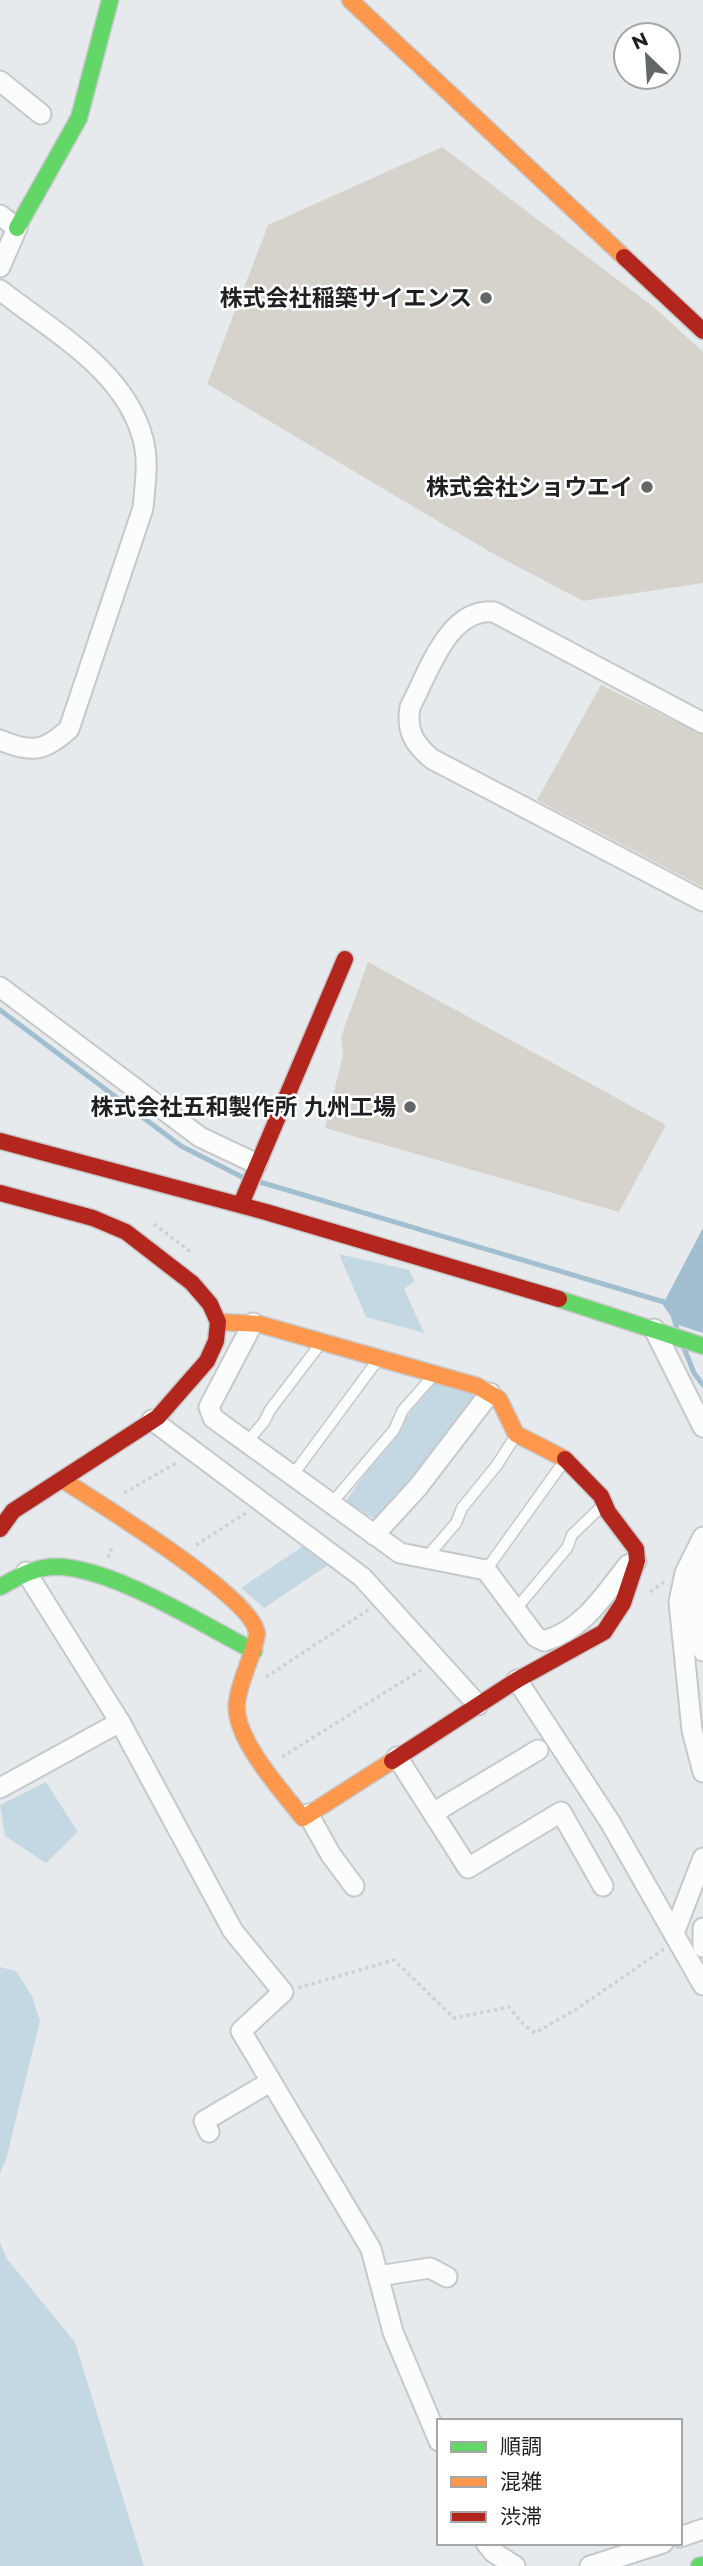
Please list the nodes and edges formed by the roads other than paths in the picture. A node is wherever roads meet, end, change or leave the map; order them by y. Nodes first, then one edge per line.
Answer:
1 (110, 0) edge
2 (349, 0) edge
3 (0, 81) edge
4 (41, 114) dead end
5 (0, 215) edge
6 (17, 228) junction
7 (0, 267) edge
8 (0, 290) edge
9 (703, 331) edge
10 (703, 723) edge
11 (0, 740) edge
12 (703, 901) edge
13 (345, 959) dead end
14 (0, 987) edge
15 (0, 1141) edge
16 (257, 1164) junction
17 (0, 1193) edge
18 (241, 1204) junction
19 (218, 1322) junction
20 (254, 1323) junction
21 (661, 1331) junction
22 (322, 1342) junction
23 (699, 1345) edge
24 (379, 1358) junction
25 (435, 1374) junction
26 (489, 1394) junction
27 (152, 1420) junction
28 (703, 1427) edge
29 (516, 1434) junction
30 (246, 1443) junction
31 (565, 1460) junction
32 (292, 1476) junction
33 (62, 1480) junction
34 (331, 1504) junction
35 (604, 1504) junction
36 (0, 1528) edge
37 (374, 1535) junction
38 (703, 1537) edge
39 (426, 1558) junction
40 (636, 1561) junction
41 (703, 1564) edge
42 (486, 1570) junction
43 (26, 1572) junction
44 (0, 1587) edge
45 (515, 1610) junction
46 (254, 1651) junction
47 (703, 1651) edge
48 (517, 1680) junction
49 (478, 1705) junction
50 (120, 1722) junction
51 (538, 1751) dead end
52 (397, 1757) junction
53 (703, 1772) edge
54 (0, 1788) edge
55 (433, 1813) junction
56 (308, 1814) junction
57 (703, 1858) edge
58 (354, 1886) dead end
59 (603, 1886) dead end
60 (703, 1928) edge
61 (676, 1937) junction
62 (703, 1947) edge
63 (703, 1985) edge
64 (270, 2082) junction
65 (209, 2132) dead end
66 (378, 2276) junction
67 (447, 2277) dead end
68 (437, 2436) edge
69 (703, 2529) edge
70 (682, 2536) edge
71 (488, 2545) edge
72 (657, 2545) edge
73 (515, 2566) edge
74 (590, 2566) edge

1 - 6 street
2 - 9 street
3 - 4 street
5 - 6 street
6 - 7 street
8 - 11 street
10 - 12 street
13 - 16 street
14 - 16 street
15 - 18 street
16 - 18 street
17 - 19 street
18 - 21 street
19 - 20 street
19 - 27 street
20 - 22 street
20 - 30 street
21 - 23 street
21 - 28 street
22 - 24 street
22 - 30 lane
24 - 25 street
24 - 32 lane
25 - 26 street
25 - 34 lane
26 - 29 street
26 - 37 street
27 - 33 street
27 - 49 street
29 - 31 street
29 - 39 lane
30 - 32 street
31 - 35 street
31 - 42 lane
32 - 34 street
33 - 36 street
33 - 46 street
34 - 37 street
35 - 40 street
35 - 45 lane
37 - 39 street
38 - 53 street
39 - 42 street
40 - 45 street
40 - 48 street
41 - 47 street
42 - 45 street
43 - 44 street
43 - 46 street
43 - 50 street
46 - 56 street
48 - 49 street
48 - 61 street
49 - 52 street
50 - 54 street
50 - 64 street
51 - 55 street
52 - 55 street
52 - 56 street
55 - 59 street
56 - 58 street
57 - 61 street
60 - 62 street
61 - 63 street
64 - 65 street
64 - 66 street
66 - 67 street
66 - 68 street
69 - 70 street
71 - 73 street
72 - 74 street

